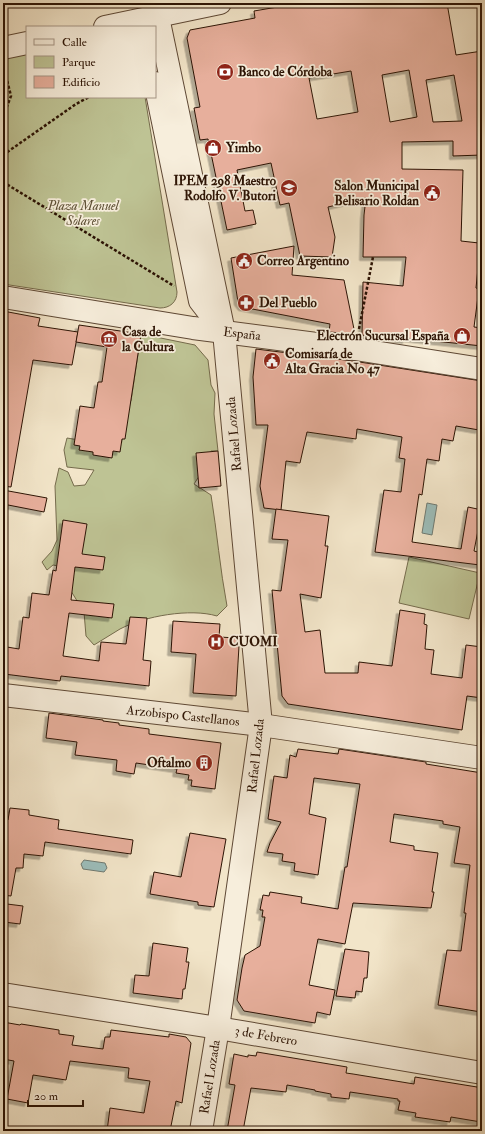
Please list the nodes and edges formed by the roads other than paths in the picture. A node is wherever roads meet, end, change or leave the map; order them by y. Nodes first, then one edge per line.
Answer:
1 (220, 3) edge
2 (156, 15) edge
3 (109, 26) edge
4 (26, 43) edge
5 (3, 48) edge
6 (156, 88) edge
7 (3, 297) edge
8 (224, 332) junction
9 (482, 369) edge
10 (3, 695) edge
11 (262, 725) junction
12 (482, 758) edge
13 (3, 994) edge
14 (218, 1028) junction
15 (482, 1073) edge
16 (201, 1131) edge

1 - 2 street
2 - 3 street
2 - 8 street, Rafael Lozada
4 - 5 street
6 - 8 street
7 - 8 street, España
8 - 9 street, España
8 - 11 street, Rafael Lozada
10 - 11 street, Arzobispo Castellanos
11 - 12 street, Arzobispo Castellanos
11 - 14 street, Rafael Lozada
13 - 14 street, 3 de Febrero
14 - 15 street, 3 de Febrero
14 - 16 street, Rafael Lozada

